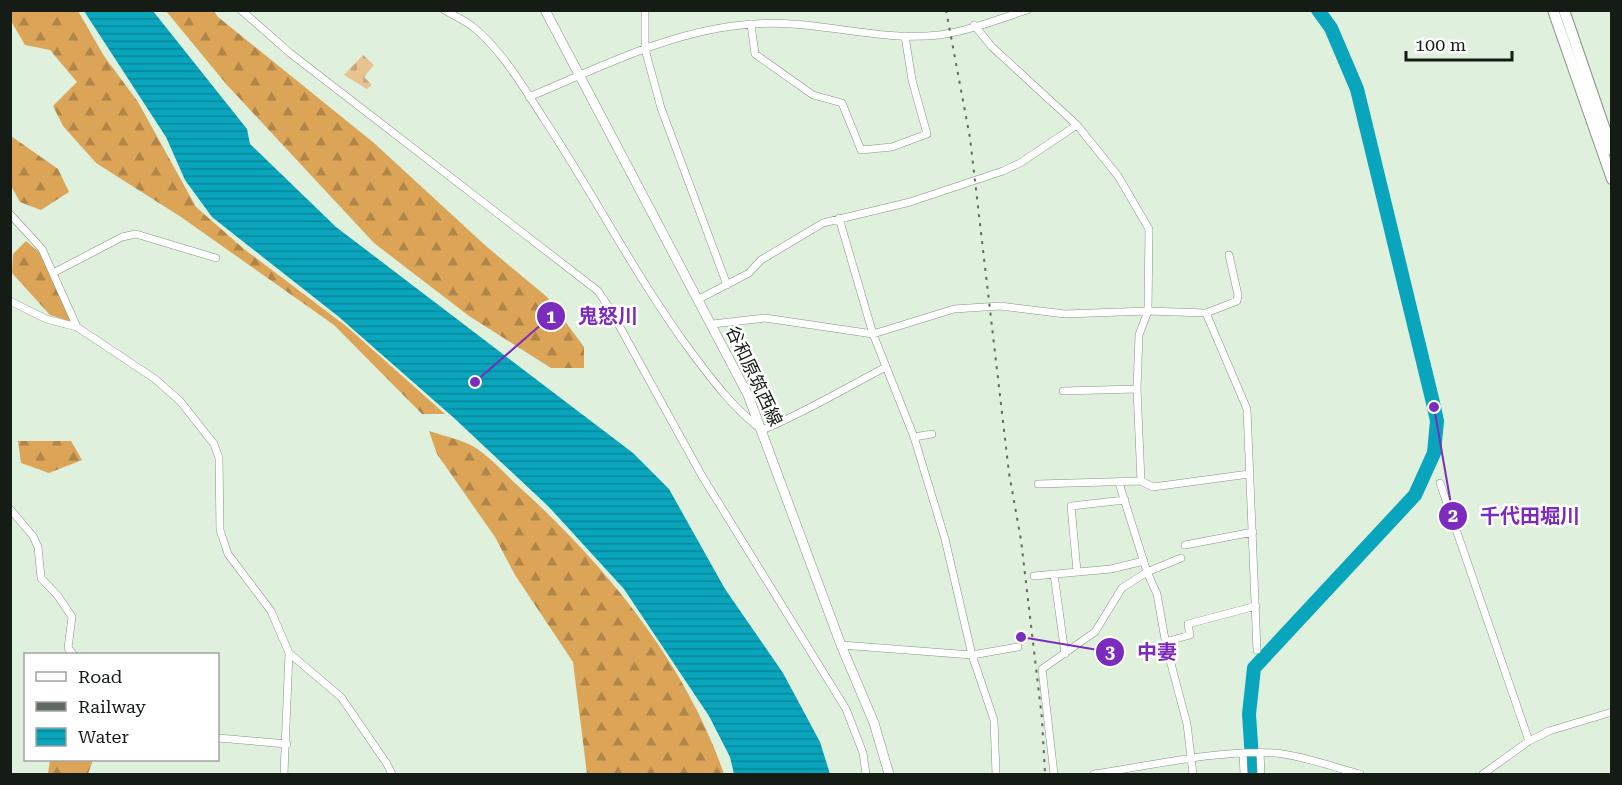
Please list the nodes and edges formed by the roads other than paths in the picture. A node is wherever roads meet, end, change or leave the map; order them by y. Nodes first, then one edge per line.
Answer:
1 (241, 10) edge
2 (444, 10) edge
3 (545, 10) edge
4 (645, 10) edge
5 (1027, 10) edge
6 (1553, 10) edge
7 (1564, 10) edge
8 (751, 24) junction
9 (974, 25) junction
10 (905, 36) junction
11 (645, 49) junction
12 (580, 76) junction
13 (529, 97) junction
14 (1077, 124) junction
15 (1611, 150) edge
16 (1611, 179) edge
17 (10, 214) edge
18 (839, 218) junction
19 (1229, 255) dead end
20 (216, 258) dead end
21 (55, 272) junction
22 (727, 285) junction
23 (699, 299) junction
24 (10, 301) edge
25 (1148, 310) junction
26 (1206, 313) junction
27 (712, 324) junction
28 (77, 327) junction
29 (873, 334) junction
30 (886, 367) junction
31 (1137, 389) junction
32 (1063, 391) dead end
33 (762, 430) junction
34 (932, 434) dead end
35 (914, 437) junction
36 (1249, 474) junction
37 (1141, 481) junction
38 (1119, 483) junction
39 (1440, 483) dead end
40 (1038, 484) dead end
41 (1125, 500) junction
42 (10, 509) edge
43 (1253, 532) junction
44 (1185, 545) dead end
45 (1181, 558) dead end
46 (1144, 561) junction
47 (1077, 571) junction
48 (1147, 572) junction
49 (1054, 574) junction
50 (1034, 576) dead end
51 (1256, 606) junction
52 (1166, 642) junction
53 (841, 645) junction
54 (1018, 647) dead end
55 (1257, 650) dead end
56 (72, 653) edge
57 (289, 653) junction
58 (1065, 654) junction
59 (972, 655) junction
60 (1611, 712) edge
61 (219, 738) edge
62 (1529, 741) junction
63 (287, 744) junction
64 (1260, 752) junction
65 (1243, 753) junction
66 (1192, 759) junction
67 (285, 774) edge
68 (392, 774) edge
69 (866, 774) edge
70 (889, 774) edge
71 (996, 774) edge
72 (1054, 774) edge
73 (1094, 774) edge
74 (1193, 774) edge
75 (1244, 774) edge
76 (1261, 774) edge
77 (1360, 774) edge
78 (1484, 774) edge

1 - 69 street
2 - 13 street
3 - 12 main road, 谷和原筑西線
4 - 11 street
5 - 9 street
6 - 16 highway
7 - 15 highway
8 - 10 street
8 - 10 street
8 - 11 street
9 - 10 street
9 - 14 street
11 - 12 street
11 - 22 street
12 - 13 street
12 - 23 main road, 谷和原筑西線
13 - 33 street
14 - 18 street
14 - 25 street
17 - 21 street
18 - 22 street
18 - 29 street
19 - 26 street
20 - 21 street
21 - 28 street
22 - 23 street
23 - 27 main road, 谷和原筑西線
24 - 28 street
25 - 26 street
25 - 29 street
25 - 31 street
26 - 36 street
27 - 29 street
27 - 33 main road, 谷和原筑西線
28 - 57 street
29 - 30 street
30 - 33 street
30 - 35 street
31 - 32 street
31 - 37 street
33 - 53 main road, 谷和原筑西線
34 - 35 street
35 - 59 street
36 - 37 street
36 - 43 street
37 - 38 street
38 - 40 street
38 - 41 street
39 - 62 street
41 - 46 street
41 - 47 street
42 - 56 street
43 - 44 street
43 - 51 street
45 - 48 street
46 - 47 street
46 - 48 street
47 - 49 street
48 - 52 street
48 - 58 street
49 - 50 street
49 - 58 street
51 - 52 street
51 - 55 street
52 - 66 street
53 - 59 street
53 - 70 main road, 谷和原筑西線
54 - 59 street
57 - 63 street
57 - 68 street
58 - 72 street
59 - 71 street
60 - 62 street
61 - 63 street
62 - 78 street
63 - 67 street
64 - 65 street
64 - 76 street
64 - 77 street
65 - 66 street
65 - 75 street
66 - 73 street
66 - 74 street

